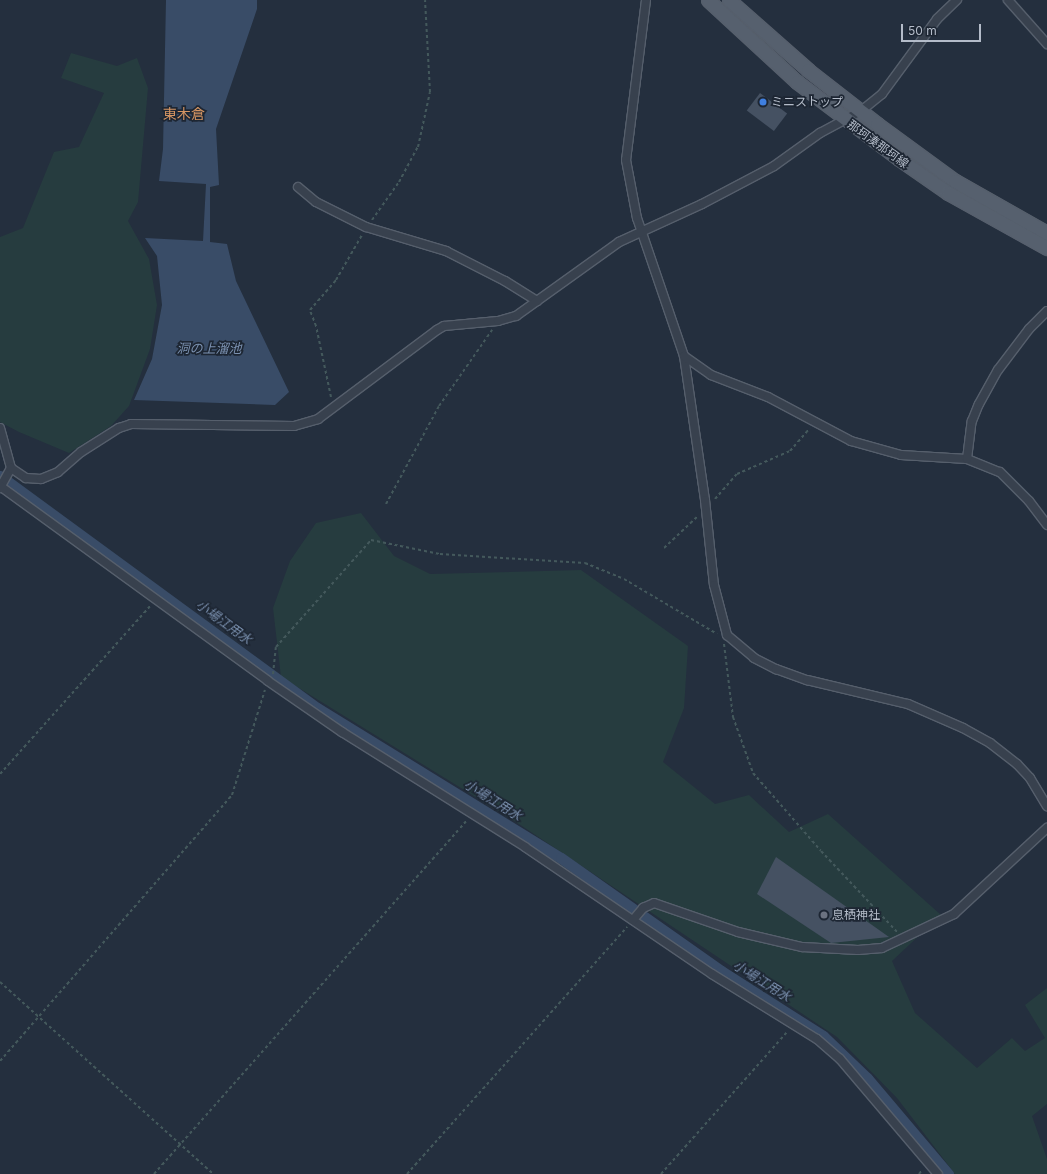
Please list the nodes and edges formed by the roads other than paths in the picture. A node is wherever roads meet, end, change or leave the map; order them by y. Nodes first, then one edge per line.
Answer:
1 (646, 0) edge
2 (708, 0) edge
3 (729, 0) edge
4 (957, 0) edge
5 (1008, 0) edge
6 (1047, 44) edge
7 (860, 111) junction
8 (845, 119) junction
9 (298, 187) dead end
10 (642, 230) junction
11 (1047, 233) edge
12 (1047, 248) edge
13 (537, 301) junction
14 (1047, 311) edge
15 (684, 356) junction
16 (0, 428) edge
17 (967, 459) junction
18 (11, 468) junction
19 (2, 484) edge
20 (1047, 525) edge
21 (1046, 802) edge
22 (1047, 828) edge
23 (635, 918) junction
24 (938, 1174) edge

1 - 10 street
2 - 8 main road, 那珂湊那珂線
3 - 7 main road, 那珂湊那珂線
4 - 7 street
5 - 6 street
7 - 8 street
7 - 11 main road, 那珂湊那珂線
8 - 10 street
8 - 12 main road, 那珂湊那珂線
9 - 13 street
10 - 13 street
10 - 15 street
13 - 18 street
14 - 17 street
15 - 17 street
15 - 21 street
16 - 18 street
17 - 20 street
18 - 19 street
19 - 23 street
22 - 23 street
23 - 24 street

